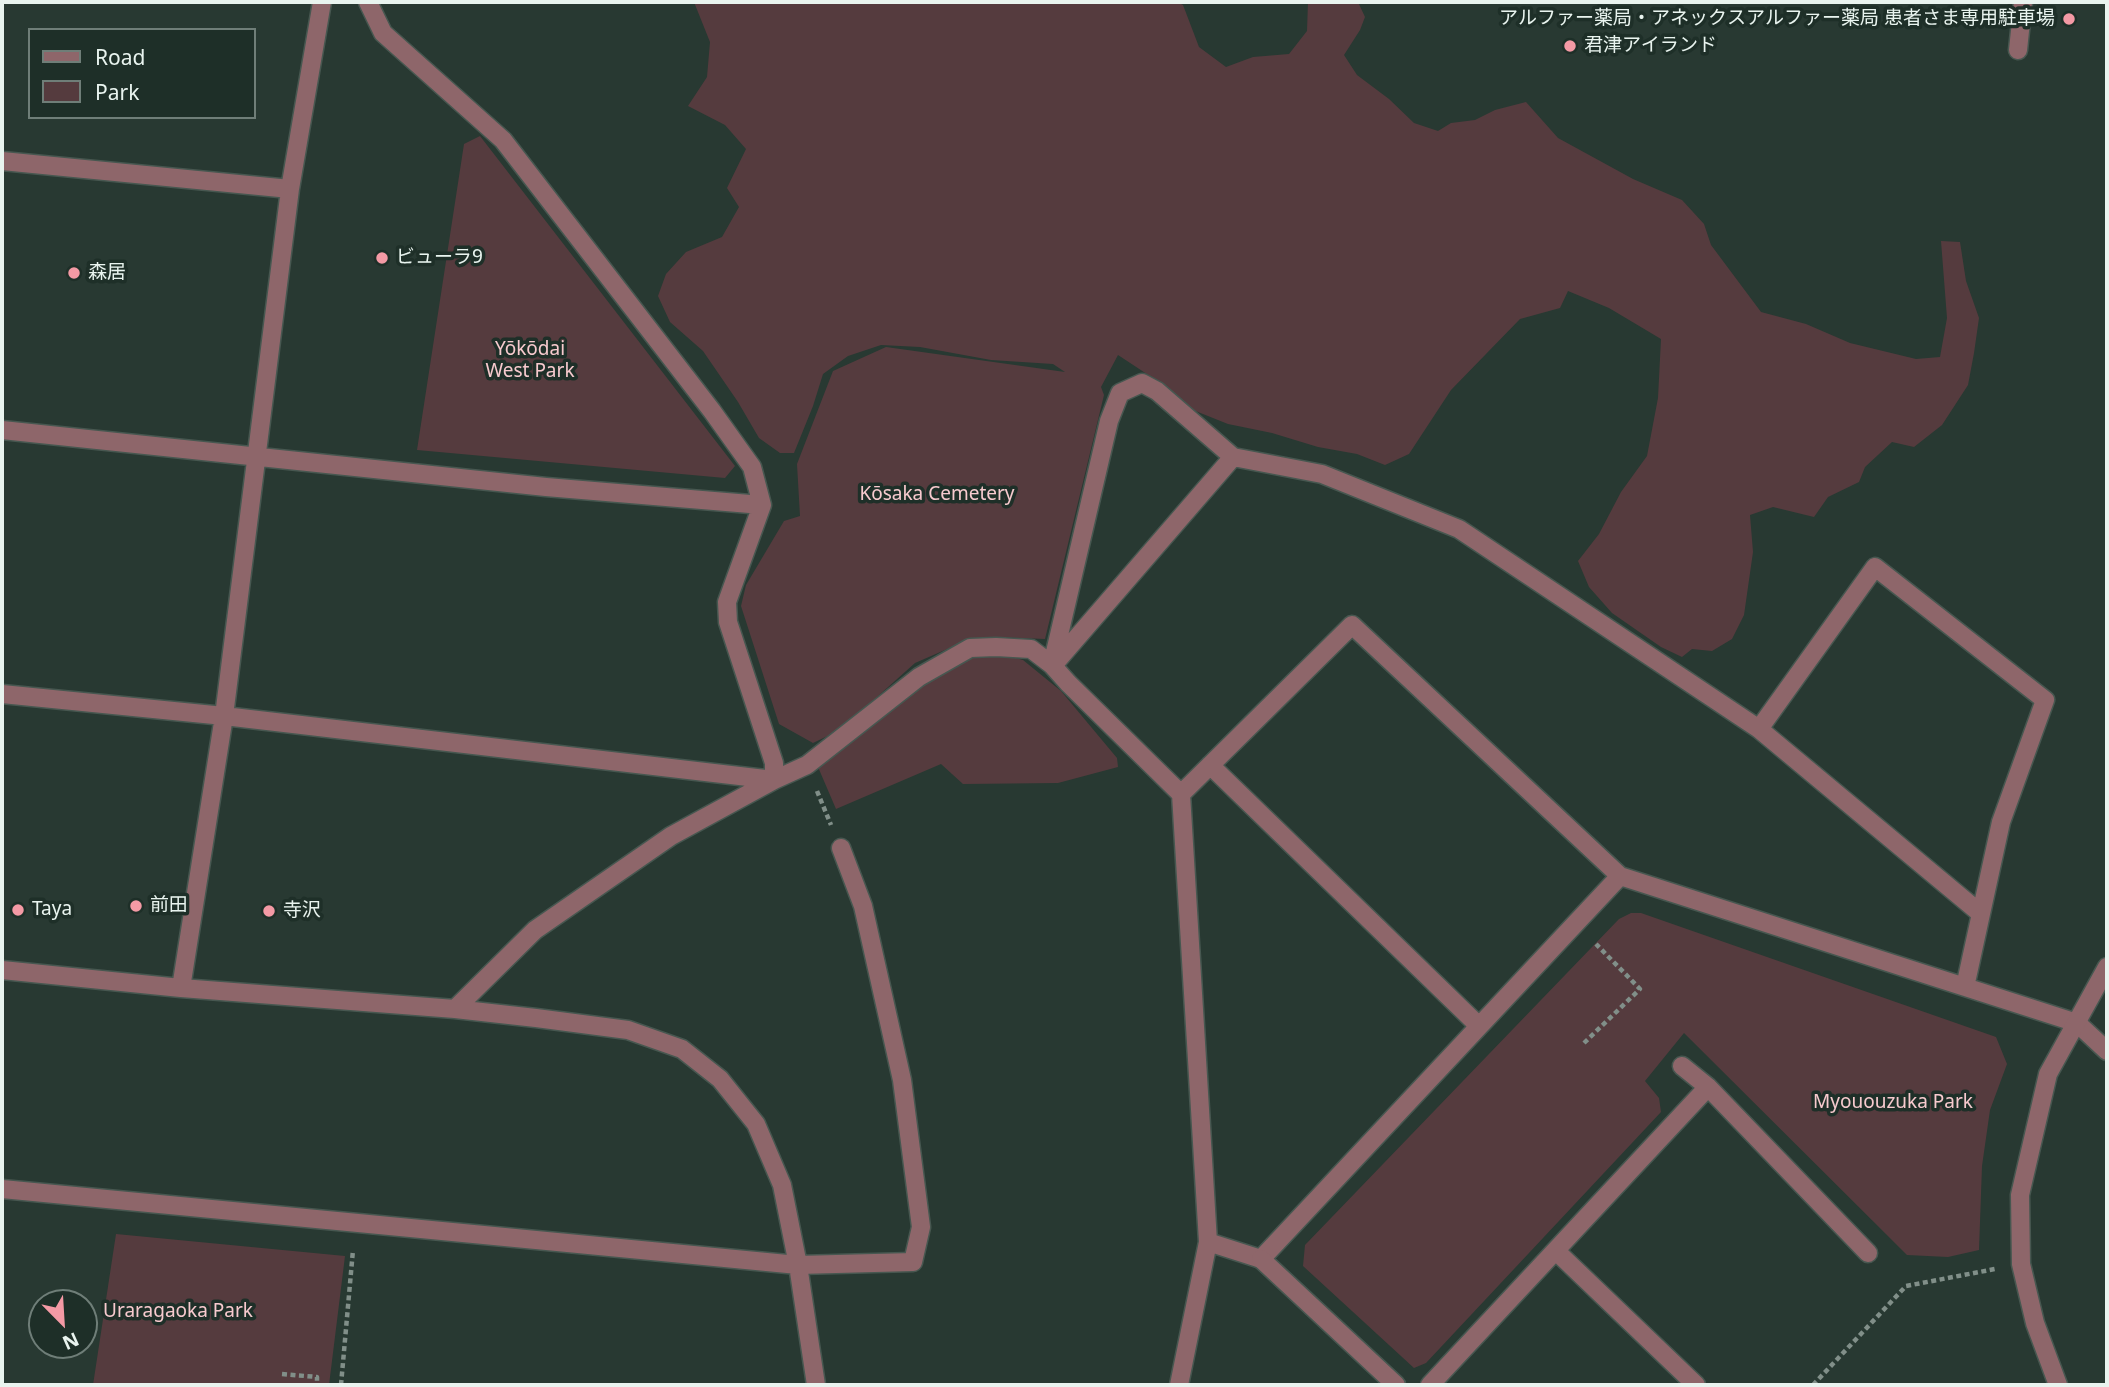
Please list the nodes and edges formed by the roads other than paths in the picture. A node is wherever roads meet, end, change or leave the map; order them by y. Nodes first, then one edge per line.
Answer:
1 (322, 2) edge
2 (368, 2) edge
3 (2023, 2) edge
4 (2018, 50) dead end
5 (2, 161) edge
6 (290, 189) junction
7 (2, 430) edge
8 (256, 456) junction
9 (1233, 457) junction
10 (762, 505) junction
11 (1052, 665) junction
12 (2, 694) edge
13 (224, 716) junction
14 (1759, 729) junction
15 (1210, 765) junction
16 (774, 780) junction
17 (1181, 794) junction
18 (841, 848) road end
19 (1620, 876) junction
20 (1980, 913) junction
21 (2107, 967) edge
22 (2, 970) edge
23 (1965, 987) junction
24 (181, 988) junction
25 (455, 1009) junction
26 (2077, 1023) junction
27 (1479, 1026) junction
28 (2107, 1051) edge
29 (1682, 1066) dead end
30 (1708, 1087) junction
31 (2, 1189) edge
32 (1209, 1242) junction
33 (1556, 1251) junction
34 (1868, 1253) dead end
35 (1261, 1259) junction
36 (798, 1265) junction
37 (816, 1385) edge
38 (1179, 1385) edge
39 (1396, 1385) edge
40 (1430, 1385) edge
41 (1696, 1385) edge
42 (2058, 1385) edge

1 - 6 street
2 - 10 street
3 - 4 street
5 - 6 street
6 - 8 street
7 - 8 street
8 - 10 street
8 - 13 street
9 - 11 street
9 - 11 street
9 - 14 street
10 - 16 street
11 - 16 street
11 - 17 street
12 - 13 street
13 - 16 street
13 - 24 street
14 - 20 street
14 - 20 street
15 - 17 street
15 - 19 street
15 - 27 street
16 - 25 street
17 - 32 street
18 - 36 street
19 - 23 street
19 - 27 street
20 - 23 street
21 - 26 street
22 - 24 street
23 - 26 street
24 - 25 street
25 - 36 street
26 - 28 street
26 - 42 street
27 - 35 street
29 - 30 street
30 - 33 street
30 - 34 street
31 - 36 street
32 - 35 street
32 - 38 street
33 - 40 street
33 - 41 street
35 - 39 street
36 - 37 street

